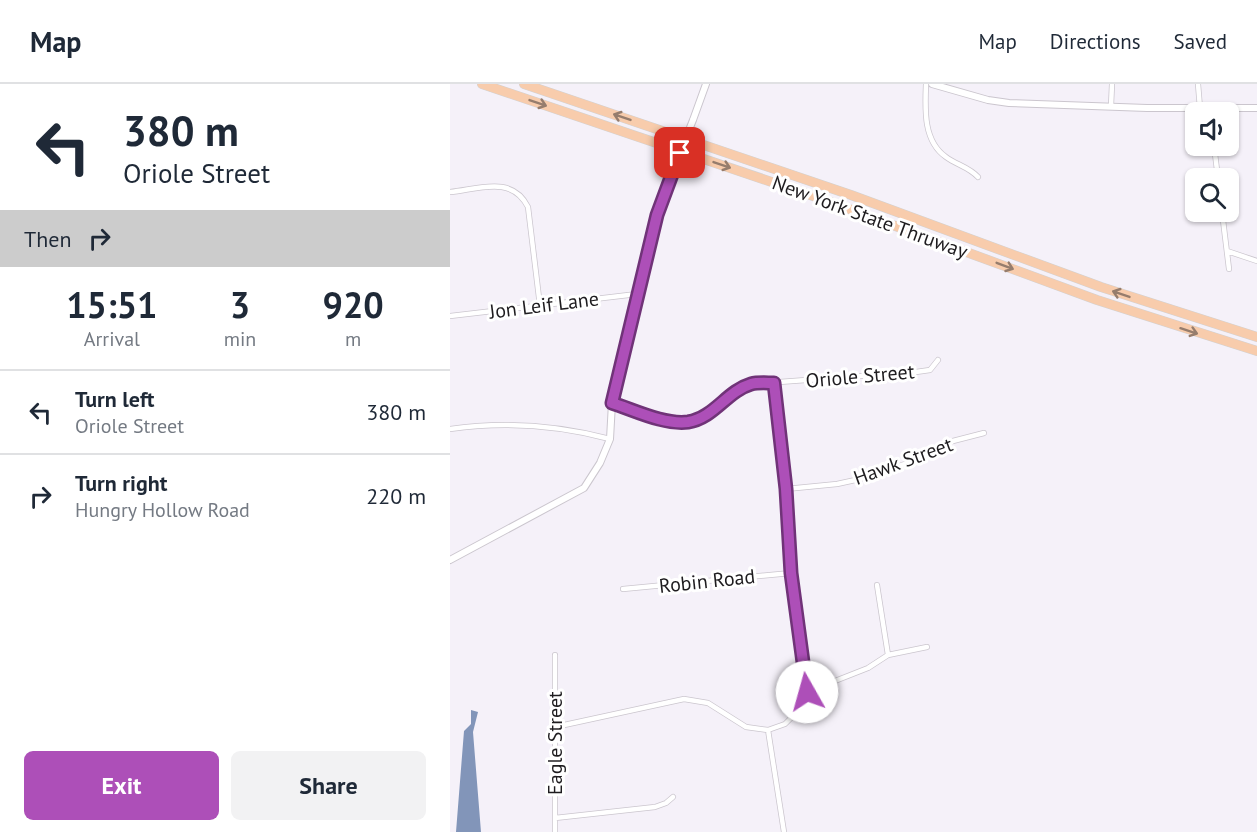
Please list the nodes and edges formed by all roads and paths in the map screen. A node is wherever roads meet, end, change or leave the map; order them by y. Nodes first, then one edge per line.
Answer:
1 (482, 84) edge
2 (524, 84) edge
3 (706, 84) edge
4 (926, 84) edge
5 (932, 84) edge
6 (1112, 84) edge
7 (1198, 84) edge
8 (1200, 102) edge
9 (1111, 106) junction
10 (1185, 108) edge
11 (1257, 108) edge
12 (1239, 109) edge
13 (978, 177) dead end
14 (450, 192) edge
15 (1223, 222) edge
16 (1227, 251) junction
17 (1257, 261) edge
18 (1229, 269) dead end
19 (637, 294) junction
20 (540, 306) junction
21 (450, 316) edge
22 (1257, 337) edge
23 (1257, 351) edge
24 (938, 360) dead end
25 (774, 383) junction
26 (612, 403) junction
27 (450, 429) edge
28 (984, 433) dead end
29 (610, 439) junction
30 (786, 489) junction
31 (450, 560) edge
32 (791, 573) junction
33 (878, 585) dead end
34 (623, 589) dead end
35 (927, 647) dead end
36 (555, 655) dead end
37 (888, 655) junction
38 (807, 692) junction
39 (555, 727) junction
40 (768, 730) junction
41 (673, 797) dead end
42 (555, 818) junction
43 (555, 832) edge
44 (784, 832) edge

1 -> 23 highway, New York State Thruway
22 -> 2 highway, New York State Thruway
3 - 19 street, bridge
4 - 13 street
5 - 9 street
6 - 9 street
7 - 8 street
9 - 10 street
11 - 12 street
14 - 20 street
15 - 16 street
16 - 17 street
16 - 18 street
19 - 20 street, Jon Leif Lane
19 - 26 street
20 - 21 street, Jon Leif Lane
24 - 25 street, Oriole Street
25 - 26 street, Oriole Street
25 - 30 street
26 - 29 street
27 - 29 street
28 - 30 street, Hawk Street
29 - 31 street
30 - 32 street
32 - 34 street, Robin Road
32 - 38 street
33 - 37 street
35 - 37 street
36 - 39 street, Eagle Street
37 - 38 street
38 - 40 street
39 - 40 street
39 - 42 street, Eagle Street
40 - 44 street
41 - 42 street
42 - 43 street, Eagle Street

